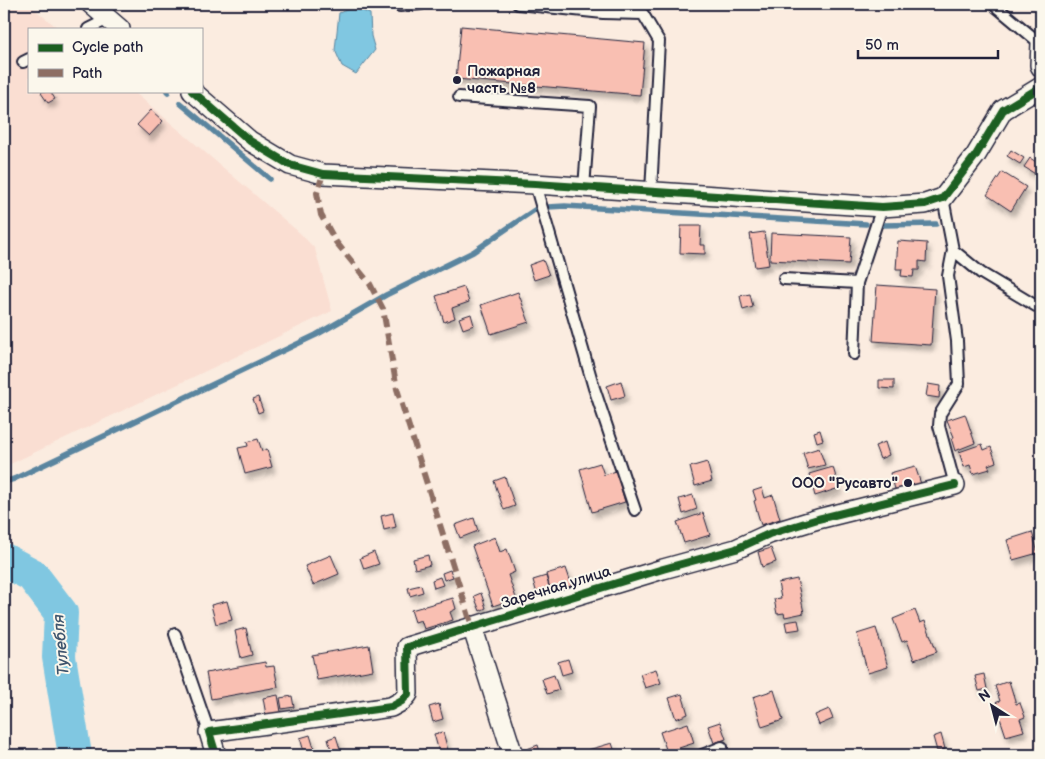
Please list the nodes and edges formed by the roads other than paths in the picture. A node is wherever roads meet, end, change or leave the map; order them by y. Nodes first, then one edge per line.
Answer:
1 (91, 4) edge
2 (421, 4) edge
3 (518, 4) edge
4 (628, 4) edge
5 (993, 4) edge
6 (400, 6) dead end
7 (643, 14) junction
8 (114, 24) edge
9 (93, 28) edge
10 (1041, 43) edge
11 (1041, 67) edge
12 (1041, 87) edge
13 (193, 92) edge
14 (459, 97) dead end
15 (535, 184) junction
16 (584, 188) junction
17 (652, 192) junction
18 (943, 198) junction
19 (882, 208) junction
20 (954, 250) junction
21 (784, 279) dead end
22 (857, 283) junction
23 (1041, 310) edge
24 (854, 354) dead end
25 (955, 485) joint
26 (636, 510) dead end
27 (472, 626) junction
28 (175, 634) dead end
29 (209, 732) junction
30 (722, 747) dead end
31 (216, 755) edge
32 (513, 755) edge
33 (702, 755) edge

1 - 8 street
2 - 6 lane
3 - 7 lane
4 - 7 lane
5 - 10 lane
7 - 17 lane
8 - 9 lane
10 - 11 street
12 - 18 street
13 - 15 street
14 - 16 lane
15 - 16 street
15 - 26 lane
16 - 17 street
17 - 19 street
18 - 19 street
18 - 20 lane
19 - 22 lane
20 - 23 lane
20 - 25 lane
21 - 22 lane
22 - 24 lane
25 - 27 street, Заречная улица
27 - 29 street, Заречная улица
27 - 32 street
28 - 29 lane
29 - 31 street
30 - 33 lane

